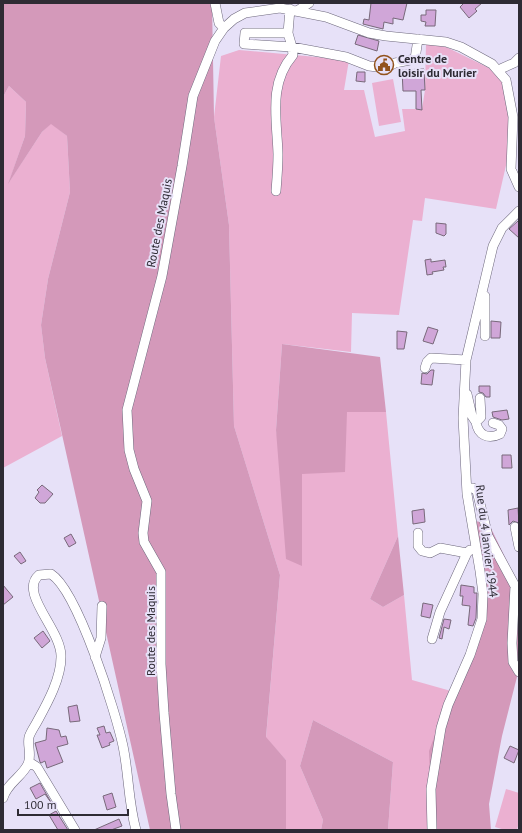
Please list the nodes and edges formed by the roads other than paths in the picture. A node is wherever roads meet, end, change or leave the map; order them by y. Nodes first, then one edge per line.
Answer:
1 (215, 3) edge
2 (309, 3) edge
3 (294, 10) junction
4 (224, 28) junction
5 (288, 33) junction
6 (418, 39) junction
7 (292, 46) junction
8 (519, 58) edge
9 (498, 70) junction
10 (519, 186) edge
11 (276, 191) dead end
12 (519, 211) edge
13 (482, 290) junction
14 (485, 336) dead end
15 (466, 360) junction
16 (425, 368) dead end
17 (464, 394) junction
18 (480, 398) dead end
19 (476, 422) junction
20 (493, 423) dead end
21 (467, 488) junction
22 (515, 527) dead end
23 (418, 533) dead end
24 (476, 546) junction
25 (519, 547) edge
26 (467, 553) junction
27 (102, 606) dead end
28 (516, 610) edge
29 (432, 639) dead end
30 (95, 657) junction
31 (519, 672) edge
32 (519, 676) edge
33 (29, 762) junction
34 (3, 798) edge
35 (75, 830) edge
36 (136, 830) edge
37 (176, 830) edge
38 (432, 830) edge

1 - 4 street
2 - 3 street
3 - 4 street, Route des Maquis
3 - 5 street
3 - 6 street, Route des Maquis
4 - 37 street, Route des Maquis
5 - 7 street
5 - 7 street
6 - 7 street
6 - 9 street, Route des Maquis
7 - 11 street
8 - 9 street
9 - 10 street, Route des Maquis
12 - 13 street, Rue du 4 Janvier 1944
13 - 14 street
13 - 15 street, Rue du 4 Janvier 1944
15 - 16 street
15 - 17 street, Rue du 4 Janvier 1944
17 - 19 street
17 - 21 street, Rue du 4 Janvier 1944
18 - 19 street
19 - 20 street
21 - 24 street, Rue du 4 Janvier 1944
21 - 28 street
22 - 25 street
23 - 26 street
24 - 26 street
24 - 38 street, Rue du 4 Janvier 1944
26 - 29 street
27 - 30 street
28 - 31 street
30 - 33 street
30 - 36 street
31 - 32 street
33 - 34 street
33 - 35 street

